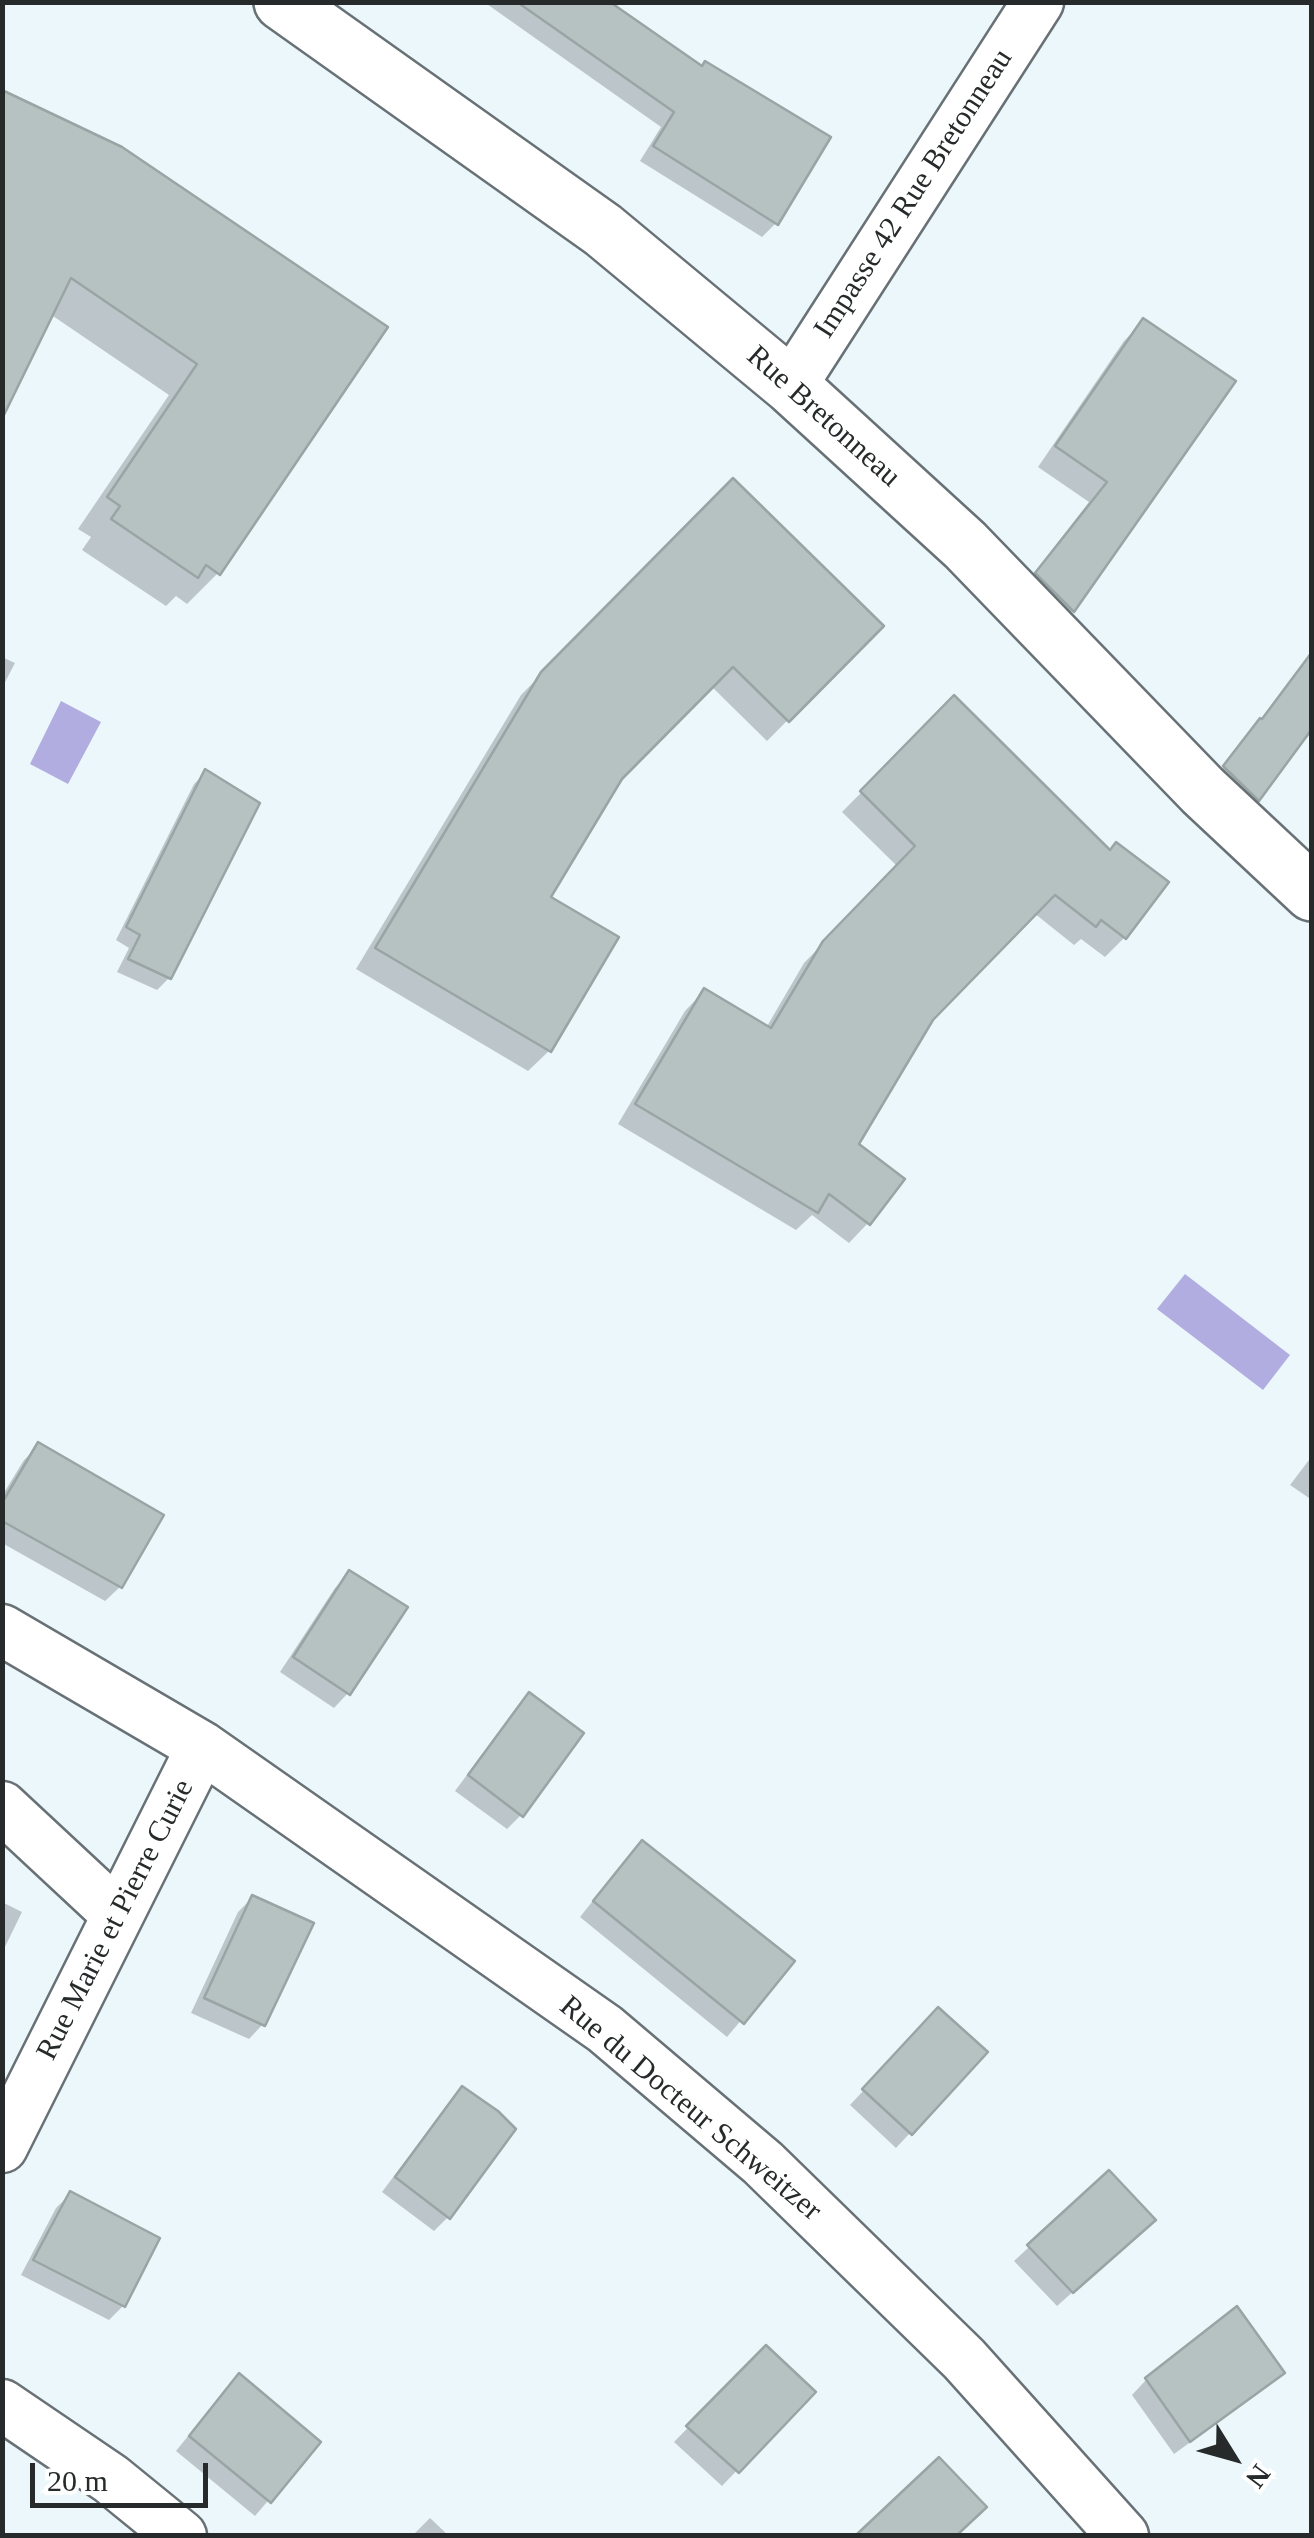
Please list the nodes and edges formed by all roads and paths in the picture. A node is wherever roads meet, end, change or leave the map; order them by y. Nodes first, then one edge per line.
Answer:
1 (282, 2) edge
2 (1038, 2) edge
3 (791, 386) junction
4 (1312, 893) edge
5 (2, 1630) edge
6 (202, 1747) junction
7 (2, 1807) edge
8 (118, 1915) junction
9 (2, 2147) edge
10 (2, 2405) edge
11 (182, 2536) edge
12 (1123, 2536) edge

1 - 3 street, Rue Bretonneau
2 - 3 street, Impasse 42 Rue Bretonneau
3 - 4 street, Rue Bretonneau
5 - 6 street, Rue du Docteur Schweitzer
6 - 8 street, Rue Marie et Pierre Curie
6 - 12 street, Rue du Docteur Schweitzer
7 - 8 street
8 - 9 street, Rue Marie et Pierre Curie
10 - 11 street

